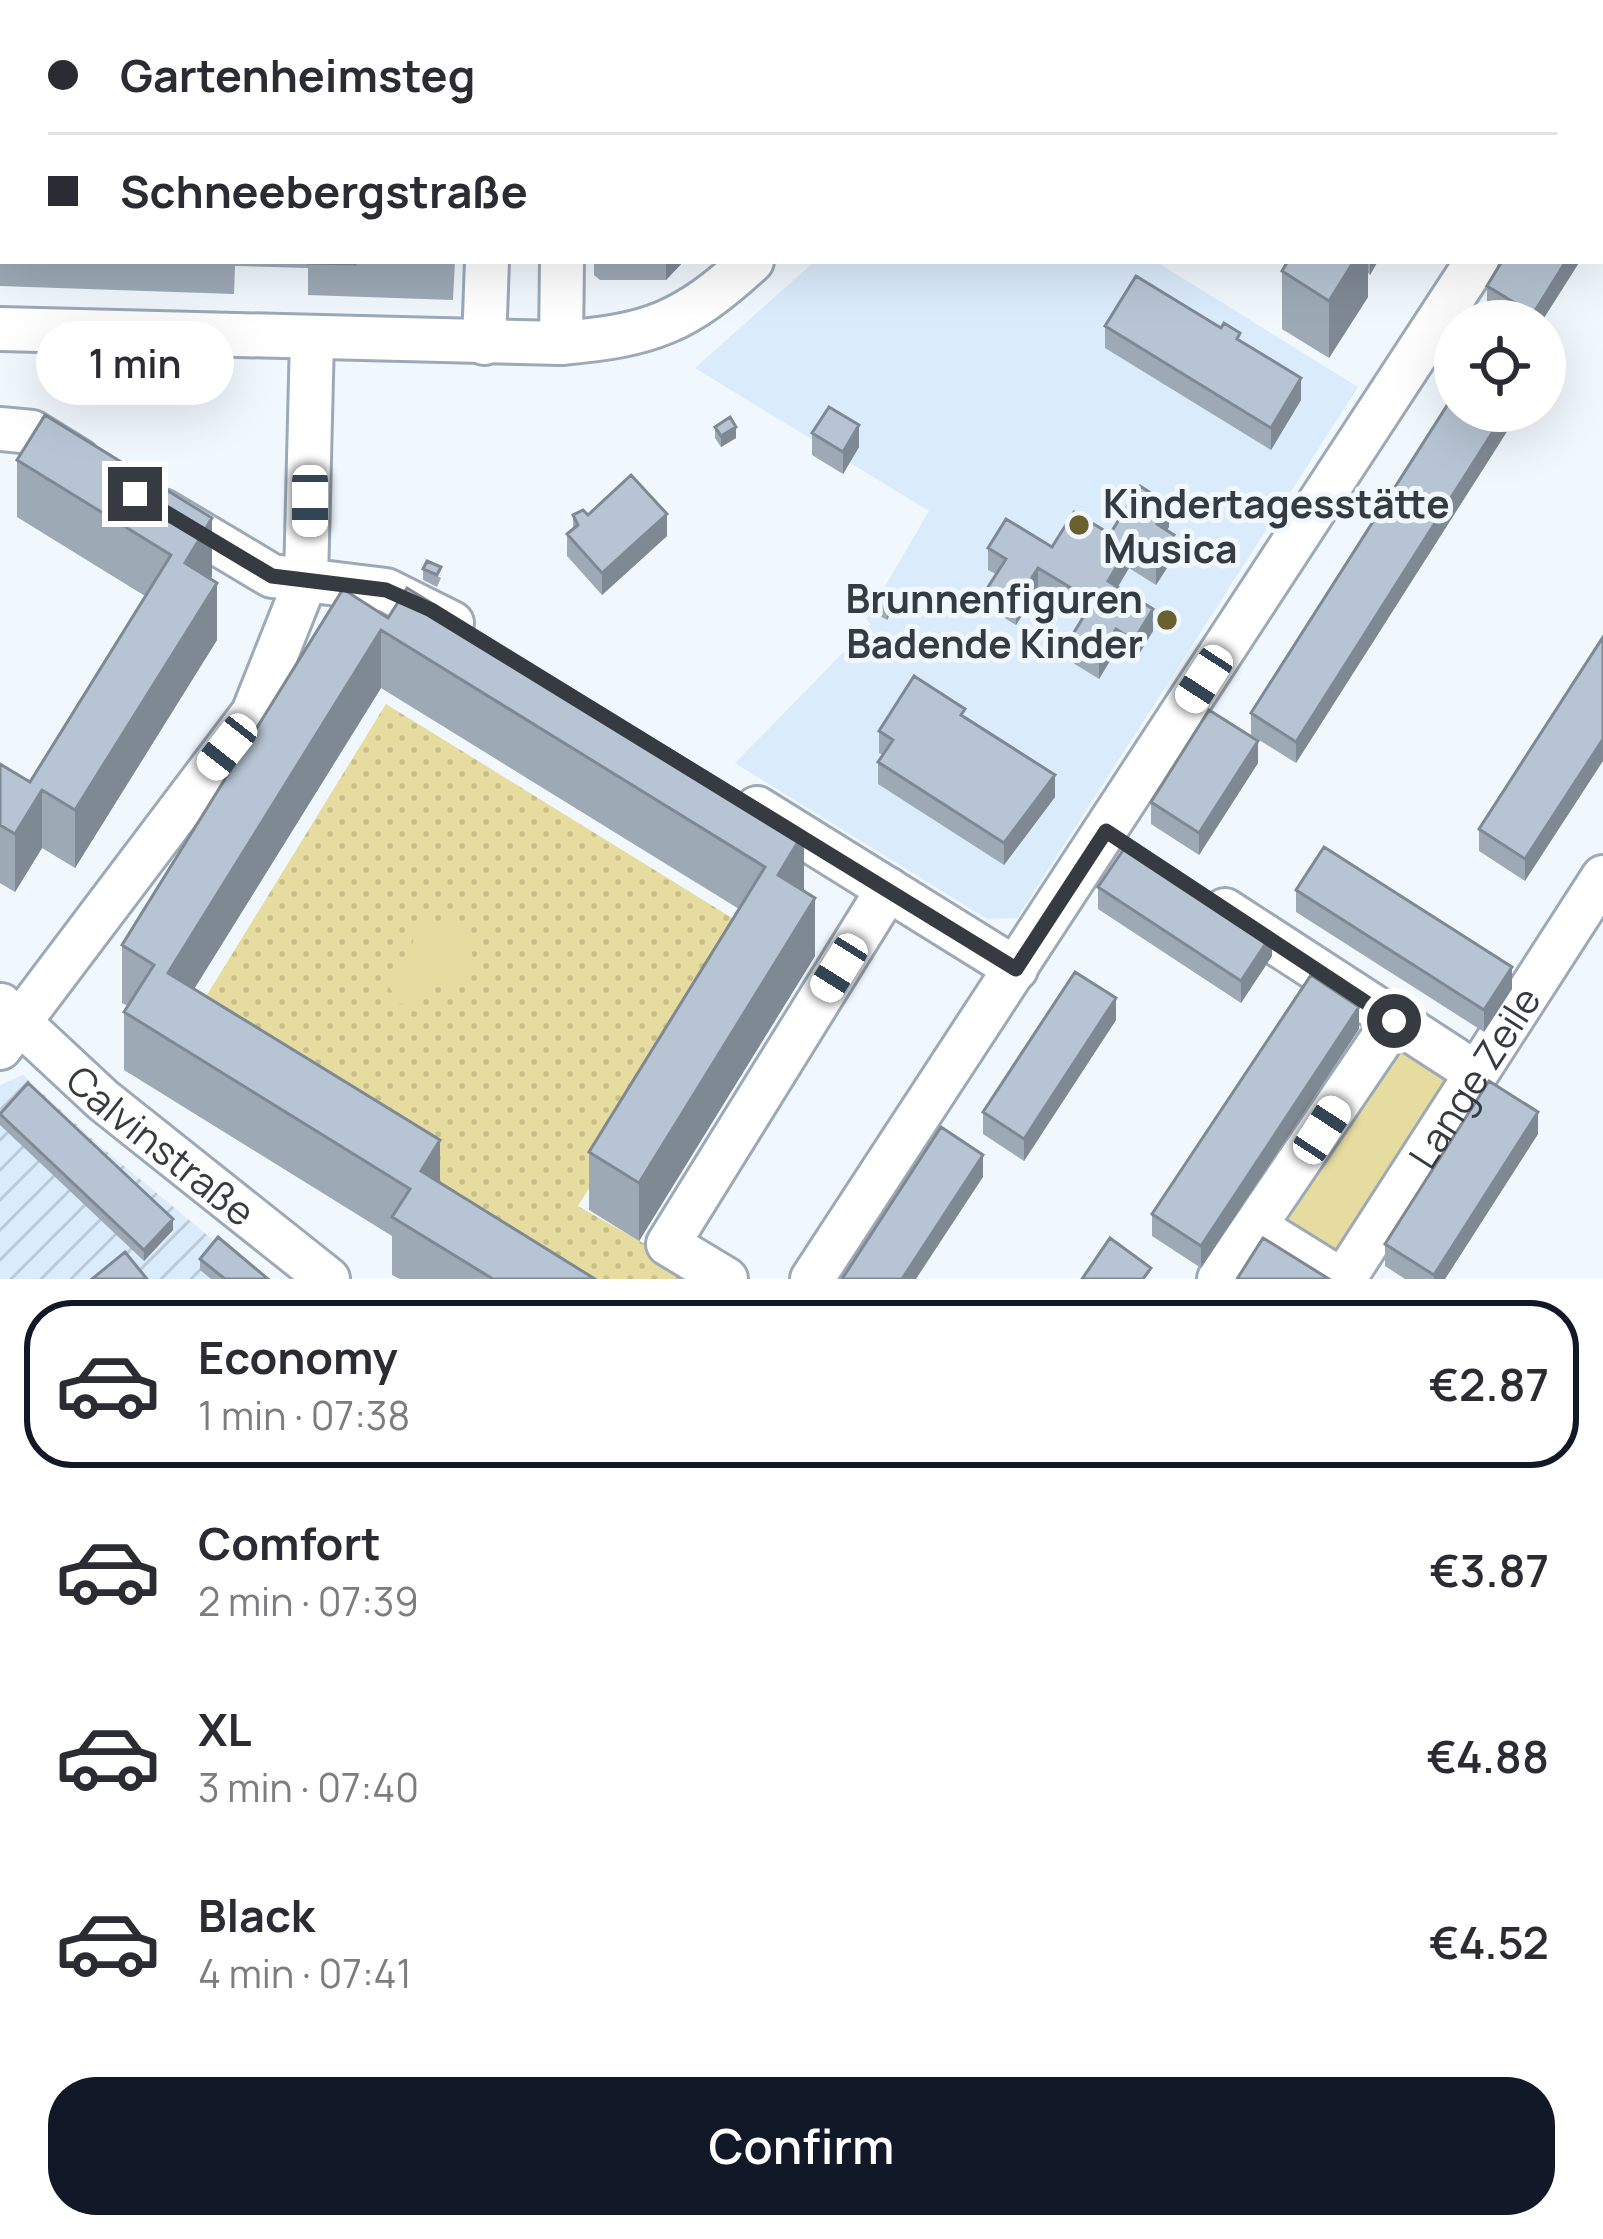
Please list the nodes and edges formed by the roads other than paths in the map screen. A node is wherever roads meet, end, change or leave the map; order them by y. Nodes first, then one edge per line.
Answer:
1 (487, 264) edge
2 (562, 264) edge
3 (749, 264) edge
4 (1475, 264) edge
5 (0, 329) edge
6 (312, 338) junction
7 (484, 343) junction
8 (561, 343) junction
9 (0, 428) edge
10 (306, 580) junction
11 (489, 645) edge
12 (720, 785) edge
13 (1106, 831) junction
14 (1144, 856) edge
15 (1603, 877) edge
16 (1183, 882) edge
17 (888, 890) junction
18 (1016, 969) junction
19 (1394, 1021) junction
20 (6, 1025) edge
21 (1476, 1073) junction
22 (1256, 1227) junction
23 (328, 1279) edge
24 (725, 1279) edge
25 (812, 1279) edge
26 (1219, 1279) edge
27 (1342, 1279) edge

1 - 7 street
2 - 8 street
3 - 8 street
4 - 13 street
5 - 6 street
6 - 7 street
6 - 10 street
7 - 8 street
9 - 10 street
10 - 11 street
10 - 20 street
12 - 17 street
13 - 14 street
13 - 18 street
15 - 21 street, Lange Zeile
16 - 19 street
17 - 18 street
17 - 24 street
18 - 25 street
19 - 21 street
19 - 22 street
20 - 23 street, Calvinstraße
21 - 27 street, Lange Zeile
22 - 26 street
22 - 27 street

